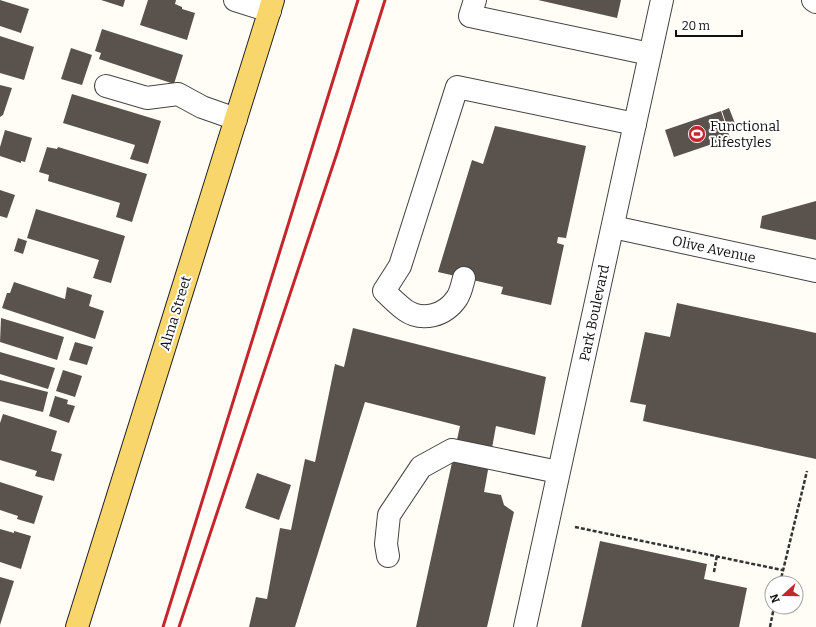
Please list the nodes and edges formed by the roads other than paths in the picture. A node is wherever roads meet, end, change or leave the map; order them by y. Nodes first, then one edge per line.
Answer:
1 (235, 0) edge
2 (475, 0) edge
3 (662, 0) edge
4 (813, 0) edge
5 (816, 2) edge
6 (271, 5) edge
7 (650, 54) junction
8 (106, 86) dead end
9 (236, 119) junction
10 (635, 124) junction
11 (612, 227) junction
12 (816, 271) edge
13 (464, 278) dead end
14 (558, 472) junction
15 (106, 533) junction
16 (388, 556) dead end
17 (77, 627) edge
18 (86, 627) edge
19 (525, 627) edge

1 - 6 street
2 - 7 street
3 - 7 street, Park Boulevard
4 - 5 street
6 - 9 main road, Alma Street
7 - 10 street, Park Boulevard
8 - 9 street
9 - 15 main road, Alma Street
10 - 11 street, Park Boulevard
10 - 13 street
11 - 12 street, Olive Avenue
11 - 14 street, Park Boulevard
14 - 16 street
14 - 19 street, Park Boulevard
15 - 17 main road, Alma Street
15 - 18 main road

